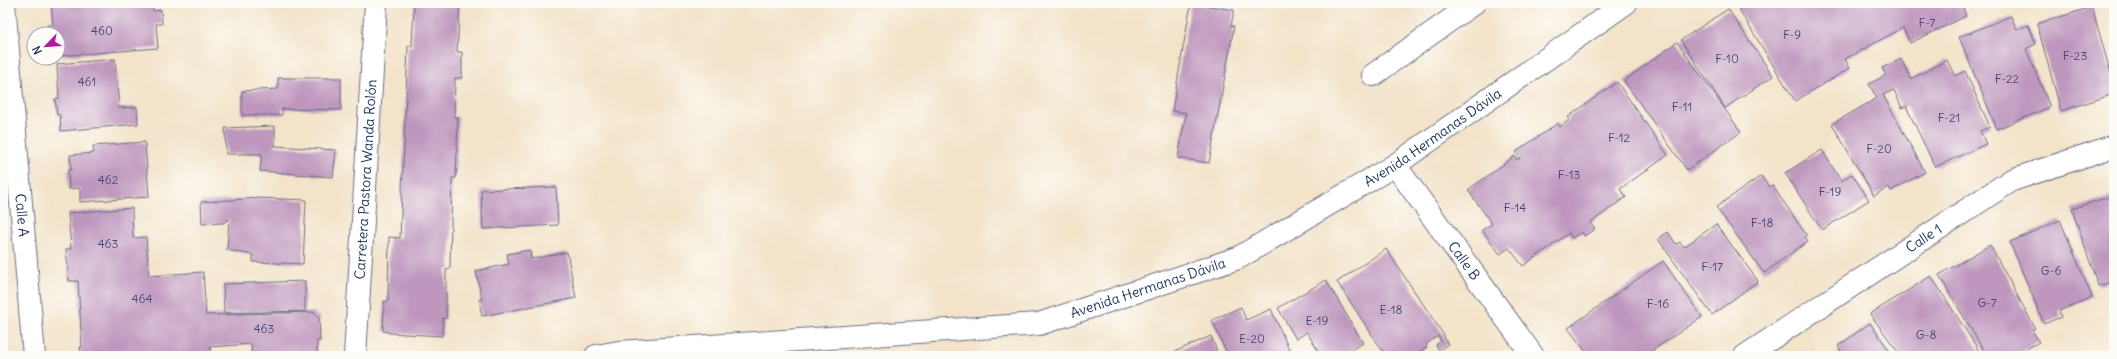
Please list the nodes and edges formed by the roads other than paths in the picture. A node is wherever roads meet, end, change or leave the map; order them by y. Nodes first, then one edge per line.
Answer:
1 (4, 3) edge
2 (376, 3) edge
3 (1474, 3) edge
4 (1626, 3) edge
5 (5, 35) edge
6 (1373, 75) dead end
7 (2114, 146) edge
8 (1395, 165) junction
9 (34, 356) edge
10 (355, 356) edge
11 (596, 356) edge
12 (1533, 356) edge
13 (1745, 356) edge

1 - 5 street, Calle A
2 - 10 street, Carretera Pastora Wanda Rolón
3 - 6 street
4 - 8 street, Avenida Hermanas Dávila
5 - 9 street, Calle A
7 - 13 street, Calle 1
8 - 11 street, Avenida Hermanas Dávila
8 - 12 street, Calle B

